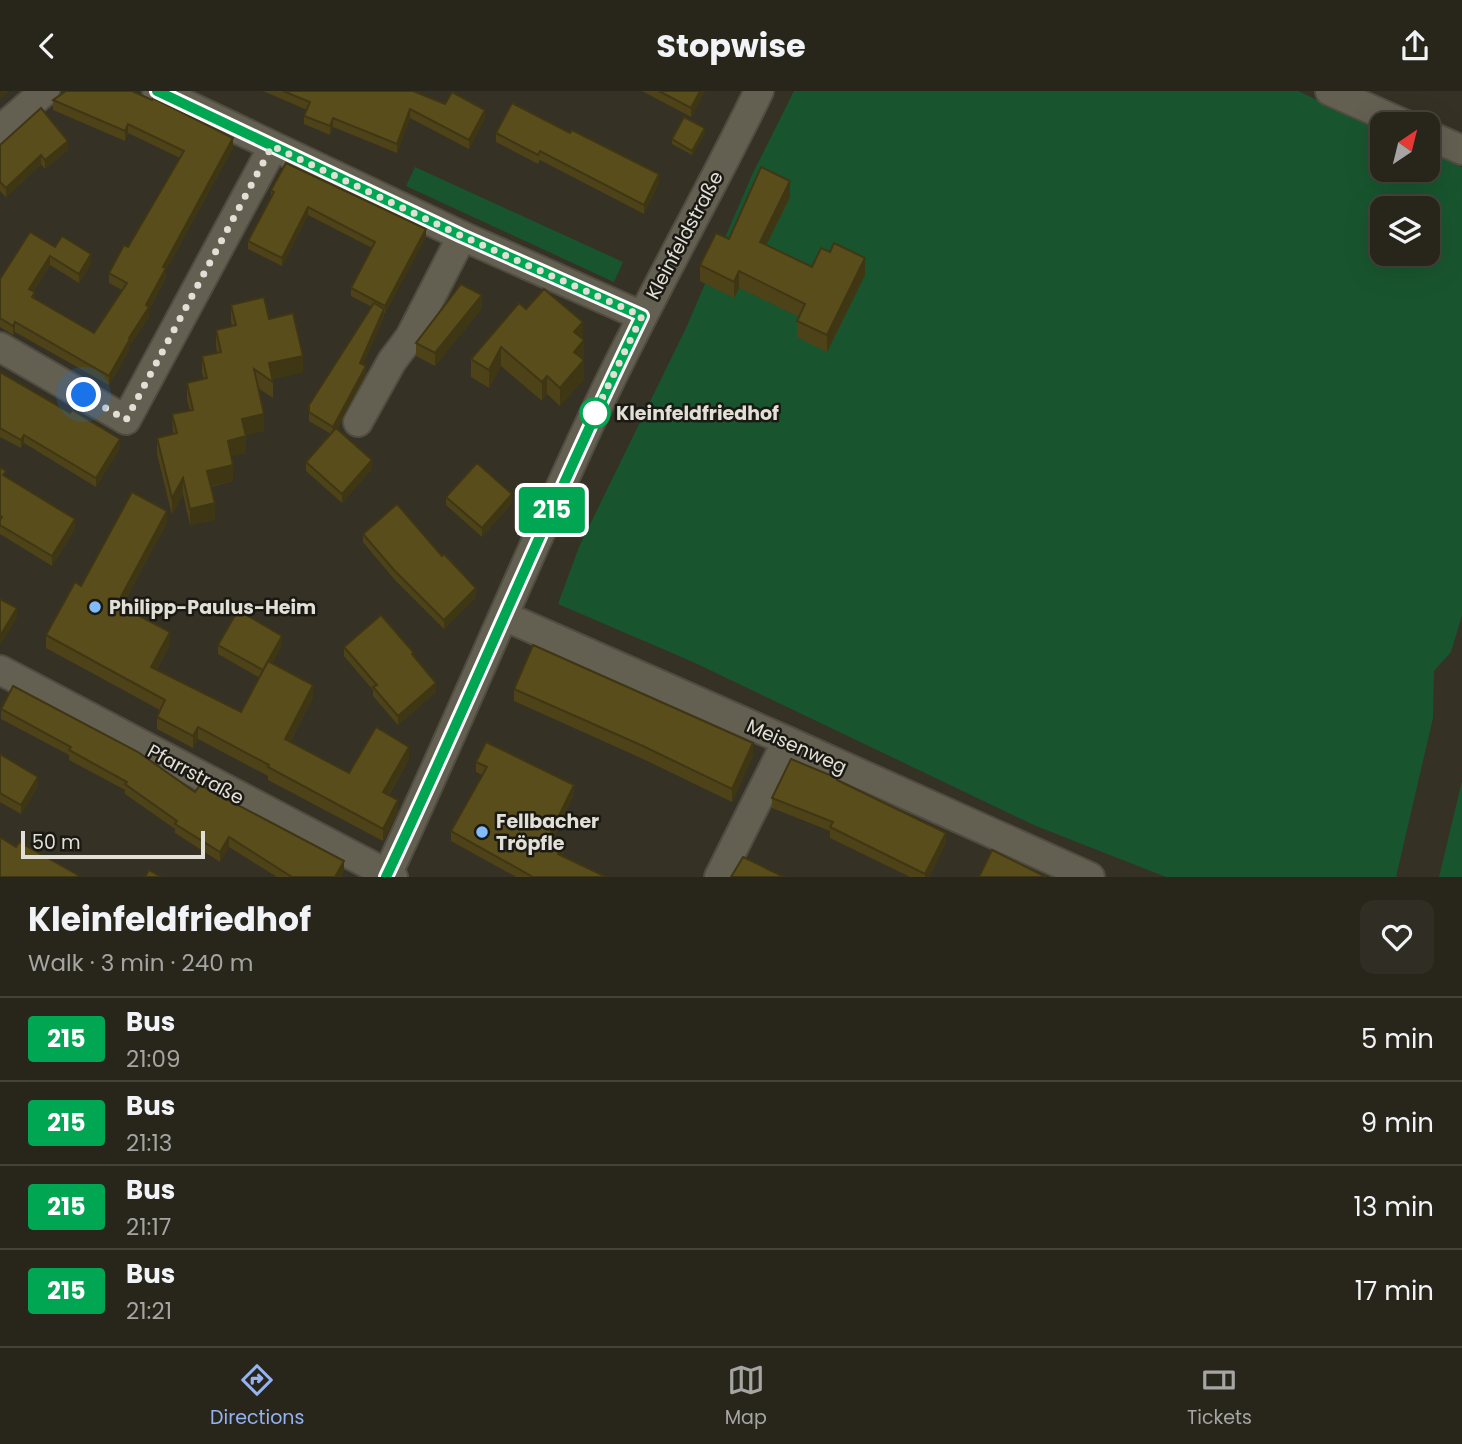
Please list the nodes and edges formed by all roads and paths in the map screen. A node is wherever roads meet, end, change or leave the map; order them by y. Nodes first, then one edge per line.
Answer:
1 (45, 91) edge
2 (157, 91) edge
3 (759, 91) edge
4 (1338, 93) edge
5 (1378, 112) edge
6 (0, 130) edge
7 (1440, 140) edge
8 (272, 146) junction
9 (1462, 150) edge
10 (462, 236) junction
11 (642, 316) junction
12 (0, 347) edge
13 (358, 422) dead end
14 (504, 616) junction
15 (3, 677) edge
16 (787, 741) junction
17 (389, 876) edge
18 (719, 877) edge
19 (1090, 877) edge

1 - 6 street
2 - 8 street
3 - 11 street, Kleinfeldstraße
4 - 5 street
7 - 9 street
8 - 10 street
8 - 12 street
10 - 11 street
10 - 13 street
11 - 14 street, Kleinfeldstraße
14 - 16 street, Meisenweg
14 - 17 street, Kleinfeldstraße
15 - 17 street, Pfarrstraße
16 - 18 street
16 - 19 street, Meisenweg

